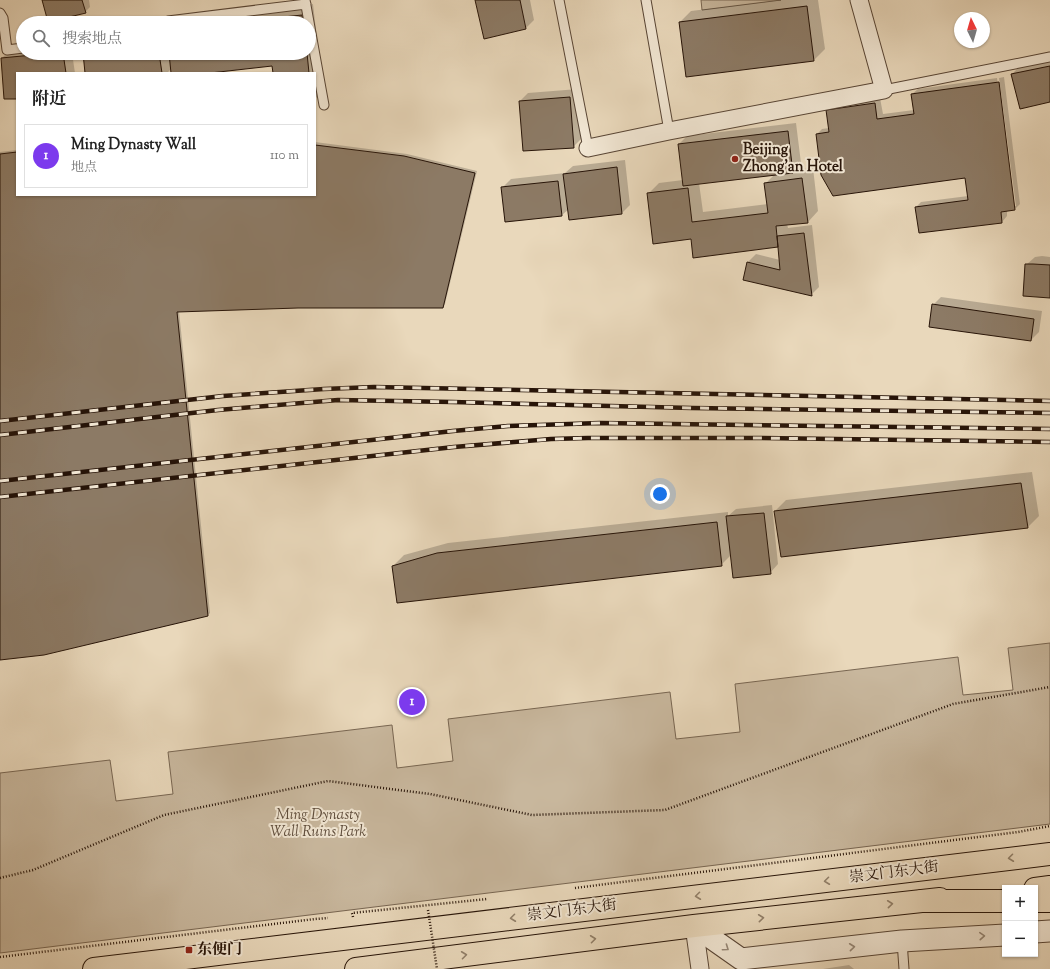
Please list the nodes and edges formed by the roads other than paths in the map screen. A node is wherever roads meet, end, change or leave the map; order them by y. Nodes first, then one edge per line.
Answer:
1 (559, 0) edge
2 (646, 0) edge
3 (859, 0) edge
4 (306, 2) edge
5 (0, 14) edge
6 (205, 16) edge
7 (308, 16) edge
8 (16, 49) edge
9 (1050, 57) edge
10 (316, 59) edge
11 (884, 90) junction
12 (324, 105) dead end
13 (669, 131) junction
14 (588, 148) joint
15 (1050, 854) edge
16 (1050, 887) edge
17 (1038, 889) edge
18 (1002, 892) edge
19 (922, 901) junction
20 (1002, 901) edge
21 (1038, 901) edge
22 (1050, 901) edge
23 (694, 926) junction
24 (1038, 932) edge
25 (1050, 932) edge
26 (1002, 934) edge
27 (902, 942) junction
28 (94, 969) edge
29 (356, 969) edge
30 (700, 969) edge
31 (904, 969) edge

1 - 14 lane
2 - 13 lane
3 - 11 street
4 - 6 lane
4 - 7 lane
5 - 8 lane
9 - 11 lane
10 - 12 lane
11 - 13 street
13 - 14 street
15 -> 28 main road, 崇文门东大街
16 - 17 main road
18 - 19 main road, 崇文门东大街
19 - 20 main road
23 -> 19 main road, 崇文门东大街
21 - 22 main road
23 -> 27 street
29 -> 23 main road, 崇文门东大街
23 - 30 street
24 - 25 street
27 -> 26 street
27 - 31 lane

